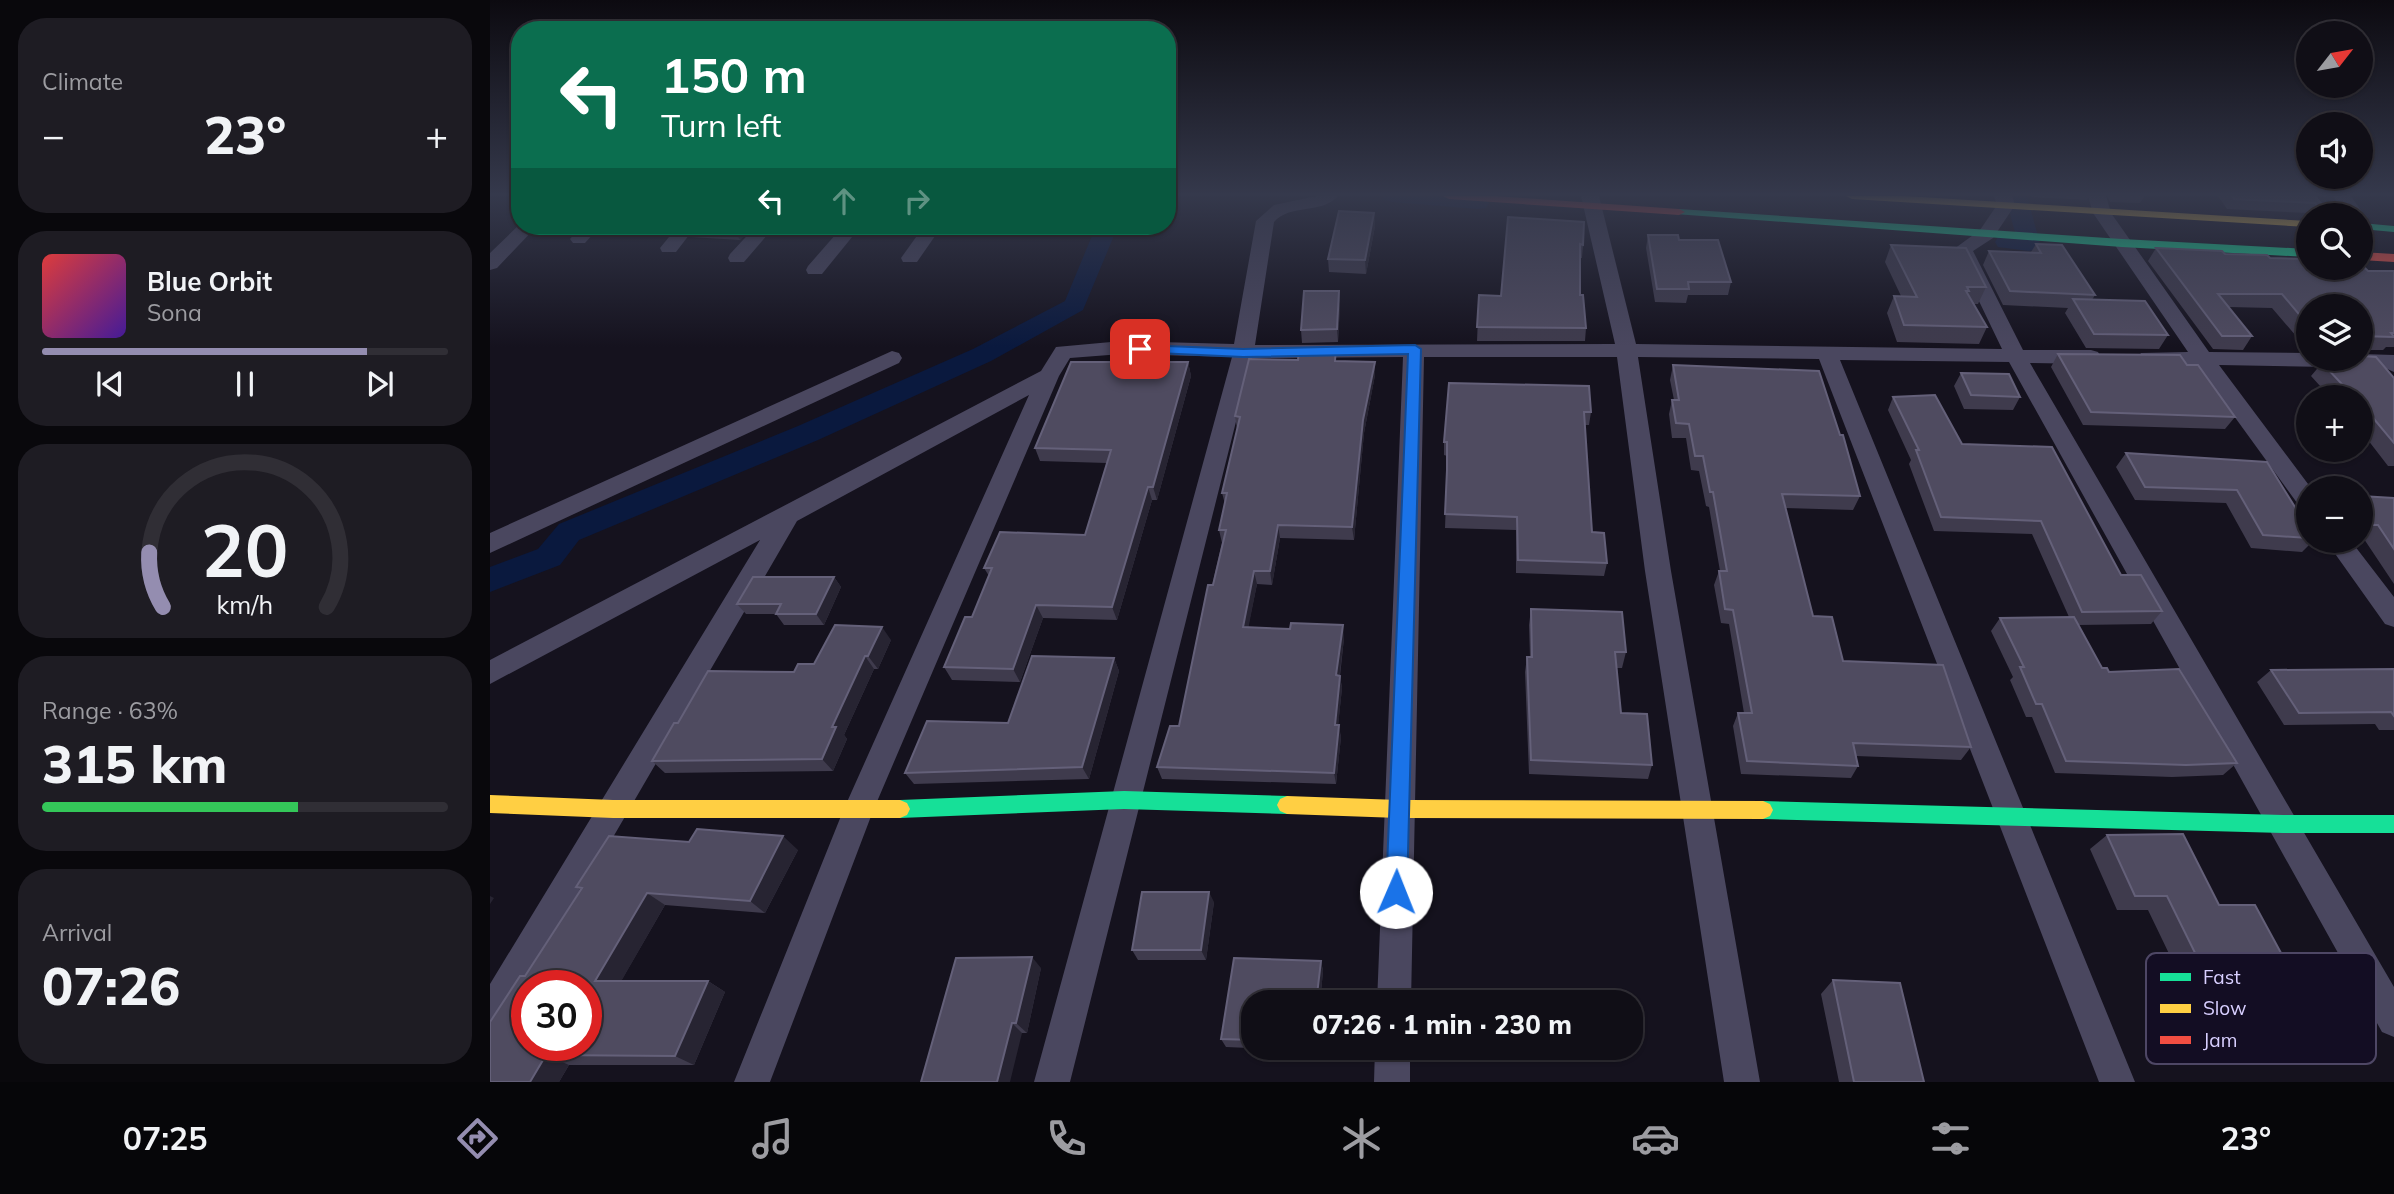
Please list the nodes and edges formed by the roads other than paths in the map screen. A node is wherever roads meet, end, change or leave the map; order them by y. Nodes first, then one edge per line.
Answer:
1 (508, 246) edge
2 (747, 246) edge
3 (835, 246) edge
4 (918, 246) edge
5 (1261, 246) edge
6 (1602, 246) edge
7 (1967, 246) edge
8 (2124, 246) edge
9 (2187, 246) edge
10 (2296, 252) edge
11 (2373, 257) edge
12 (737, 258) dead end
13 (910, 258) dead end
14 (2394, 258) edge
15 (490, 264) edge
16 (815, 270) dead end
17 (1415, 349) junction
18 (1627, 351) junction
19 (1243, 353) junction
20 (1827, 354) junction
21 (2016, 356) junction
22 (892, 358) dead end
23 (2203, 359) junction
24 (2393, 362) edge
25 (1048, 376) junction
26 (2296, 485) edge
27 (788, 515) junction
28 (490, 544) edge
29 (2347, 553) edge
30 (2394, 617) edge
31 (490, 673) edge
32 (1124, 800) junction
33 (490, 804) edge
34 (1697, 808) junction
35 (613, 809) junction
36 (1399, 809) junction
37 (858, 811) junction
38 (2011, 816) junction
39 (2283, 824) junction
40 (2394, 824) edge
41 (2356, 953) edge
42 (2376, 988) edge
43 (1394, 990) edge
44 (490, 1016) edge
45 (2394, 1020) edge
46 (1393, 1060) edge
47 (752, 1082) edge
48 (1052, 1082) edge
49 (1392, 1082) edge
50 (1742, 1082) edge
51 (2117, 1082) edge

1 - 15 street
2 - 12 street
3 - 16 street
4 - 13 street
5 - 19 street
6 - 18 street
7 - 21 street
8 - 23 street
9 - 10 main road
11 - 14 main road
17 - 18 street
17 - 19 street
17 - 36 street
18 - 20 street
18 - 34 street
19 - 25 street
19 - 32 street
20 - 21 street
20 - 38 street
21 - 23 street
21 - 39 street
22 - 28 street
23 - 24 street
23 - 26 street
25 - 27 street
25 - 37 street
27 - 31 street
27 - 35 street
29 - 30 street
32 - 36 main road
32 - 37 main road
32 - 48 street
33 - 35 main road
34 - 36 main road
34 - 38 main road
34 - 50 street
35 - 37 main road
35 - 44 street
36 - 43 street
37 - 47 street
38 - 39 main road
38 - 51 street
39 - 40 main road
39 - 41 street
42 - 45 street
46 - 49 street

